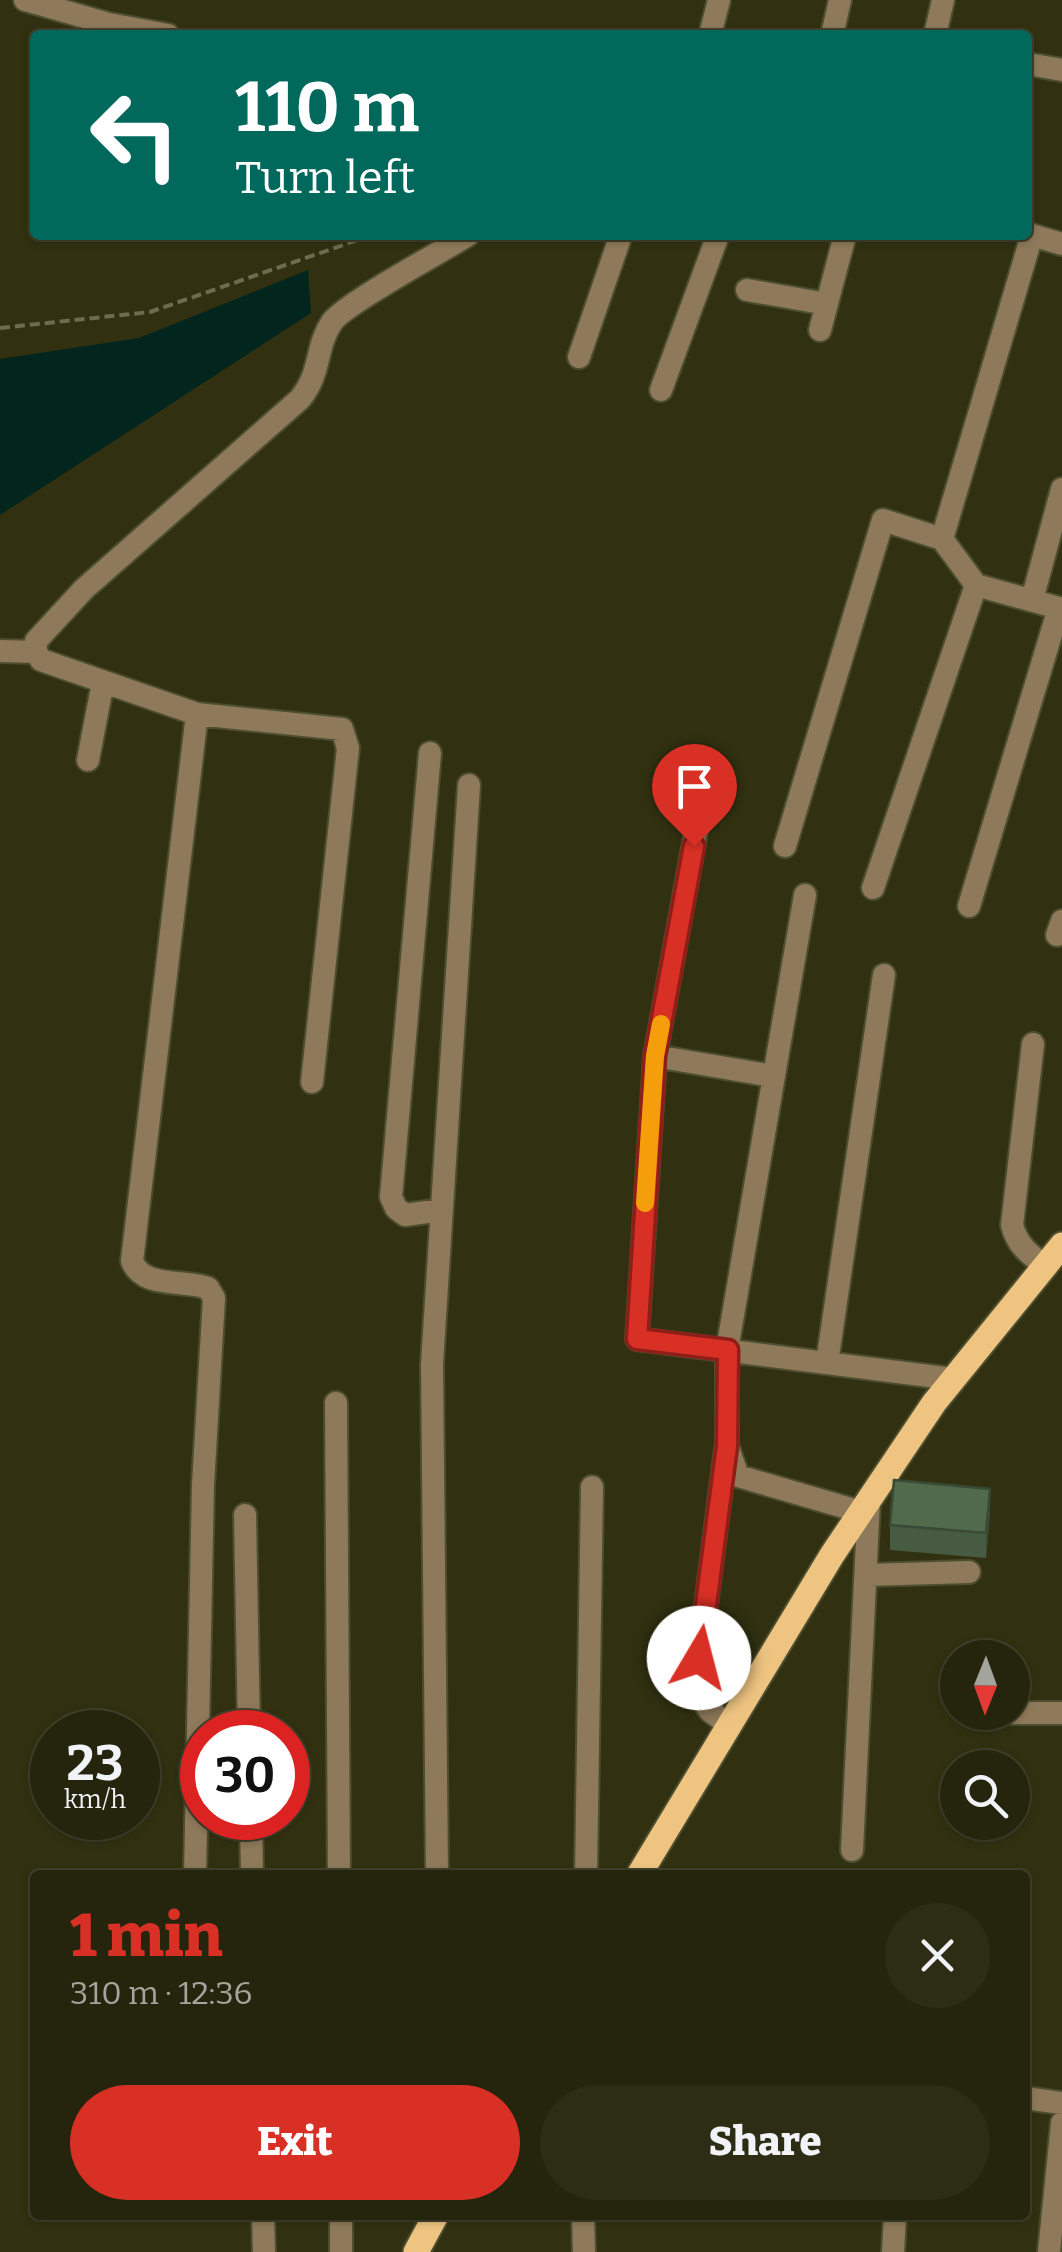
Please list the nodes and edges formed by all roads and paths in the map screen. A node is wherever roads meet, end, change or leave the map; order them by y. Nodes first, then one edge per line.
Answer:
1 (719, 0) edge
2 (840, 0) edge
3 (943, 0) edge
4 (34, 1) edge
5 (141, 30) edge
6 (711, 30) edge
7 (833, 30) edge
8 (935, 30) edge
9 (1032, 65) edge
10 (1062, 70) edge
11 (1032, 236) edge
12 (358, 240) edge
13 (460, 240) edge
14 (619, 240) edge
15 (716, 240) edge
16 (844, 240) edge
17 (1029, 240) edge
18 (1062, 244) edge
19 (746, 290) dead end
20 (827, 304) junction
21 (0, 328) edge
22 (820, 330) dead end
23 (579, 357) dead end
24 (662, 390) dead end
25 (1062, 489) edge
26 (942, 539) junction
27 (976, 584) junction
28 (1032, 600) junction
29 (1061, 608) edge
30 (0, 651) edge
31 (36, 652) junction
32 (103, 682) junction
33 (197, 714) junction
34 (430, 753) dead end
35 (88, 760) dead end
36 (468, 785) dead end
37 (700, 810) dead end
38 (785, 846) dead end
39 (872, 888) dead end
40 (805, 895) dead end
41 (968, 906) dead end
42 (884, 975) dead end
43 (1033, 1044) dead end
44 (655, 1056) junction
45 (773, 1076) junction
46 (312, 1082) dead end
47 (440, 1210) junction
48 (1062, 1245) edge
49 (1045, 1266) junction
50 (728, 1350) junction
51 (827, 1363) junction
52 (953, 1379) junction
53 (336, 1404) dead end
54 (727, 1446) junction
55 (592, 1487) dead end
56 (865, 1506) junction
57 (245, 1514) dead end
58 (969, 1572) dead end
59 (866, 1575) junction
60 (249, 1710) edge
61 (1030, 1713) edge
62 (1062, 1713) edge
63 (728, 1724) junction
64 (251, 1840) edge
65 (852, 1850) dead end
66 (194, 1870) edge
67 (252, 1870) edge
68 (339, 1870) edge
69 (437, 1870) edge
70 (586, 1870) edge
71 (643, 1870) edge
72 (1030, 2099) edge
73 (1062, 2103) edge
74 (1062, 2123) edge
75 (1062, 2132) edge
76 (263, 2220) edge
77 (341, 2220) edge
78 (433, 2220) edge
79 (583, 2220) edge
80 (896, 2220) edge
81 (264, 2252) edge
82 (341, 2252) edge
83 (416, 2252) edge
84 (584, 2252) edge
85 (893, 2252) edge
86 (1049, 2252) edge

1 - 6 street
2 - 7 street
3 - 8 street
4 - 5 street
9 - 10 street
11 - 18 street
12 - 21 path
13 - 31 street
14 - 23 street
15 - 24 street
16 - 20 street
17 - 26 street
19 - 20 street
20 - 22 street
25 - 28 street
26 - 27 street
26 - 38 street
27 - 28 street
27 - 39 street
28 - 29 street
29 - 41 street
30 - 31 street
31 - 32 street
32 - 33 street
32 - 35 street
33 - 46 street
33 - 66 street
34 - 47 street
36 - 47 street
37 - 44 street
40 - 45 street
42 - 51 street
43 - 49 street
44 - 45 street
44 - 50 street
45 - 50 street
47 - 69 street
48 - 49 main road
49 - 52 main road
50 - 51 street
50 - 54 street
51 - 52 street
52 - 56 main road
53 - 68 street
54 - 56 street
54 - 63 street
55 - 70 street
56 - 59 street
56 - 63 main road
57 - 60 street
58 - 59 street
59 - 65 street
61 - 62 street
63 - 71 main road
64 - 67 street
72 - 73 street
74 - 75 street
75 - 86 street
76 - 81 street
77 - 82 street
78 - 83 main road
79 - 84 street
80 - 85 street

